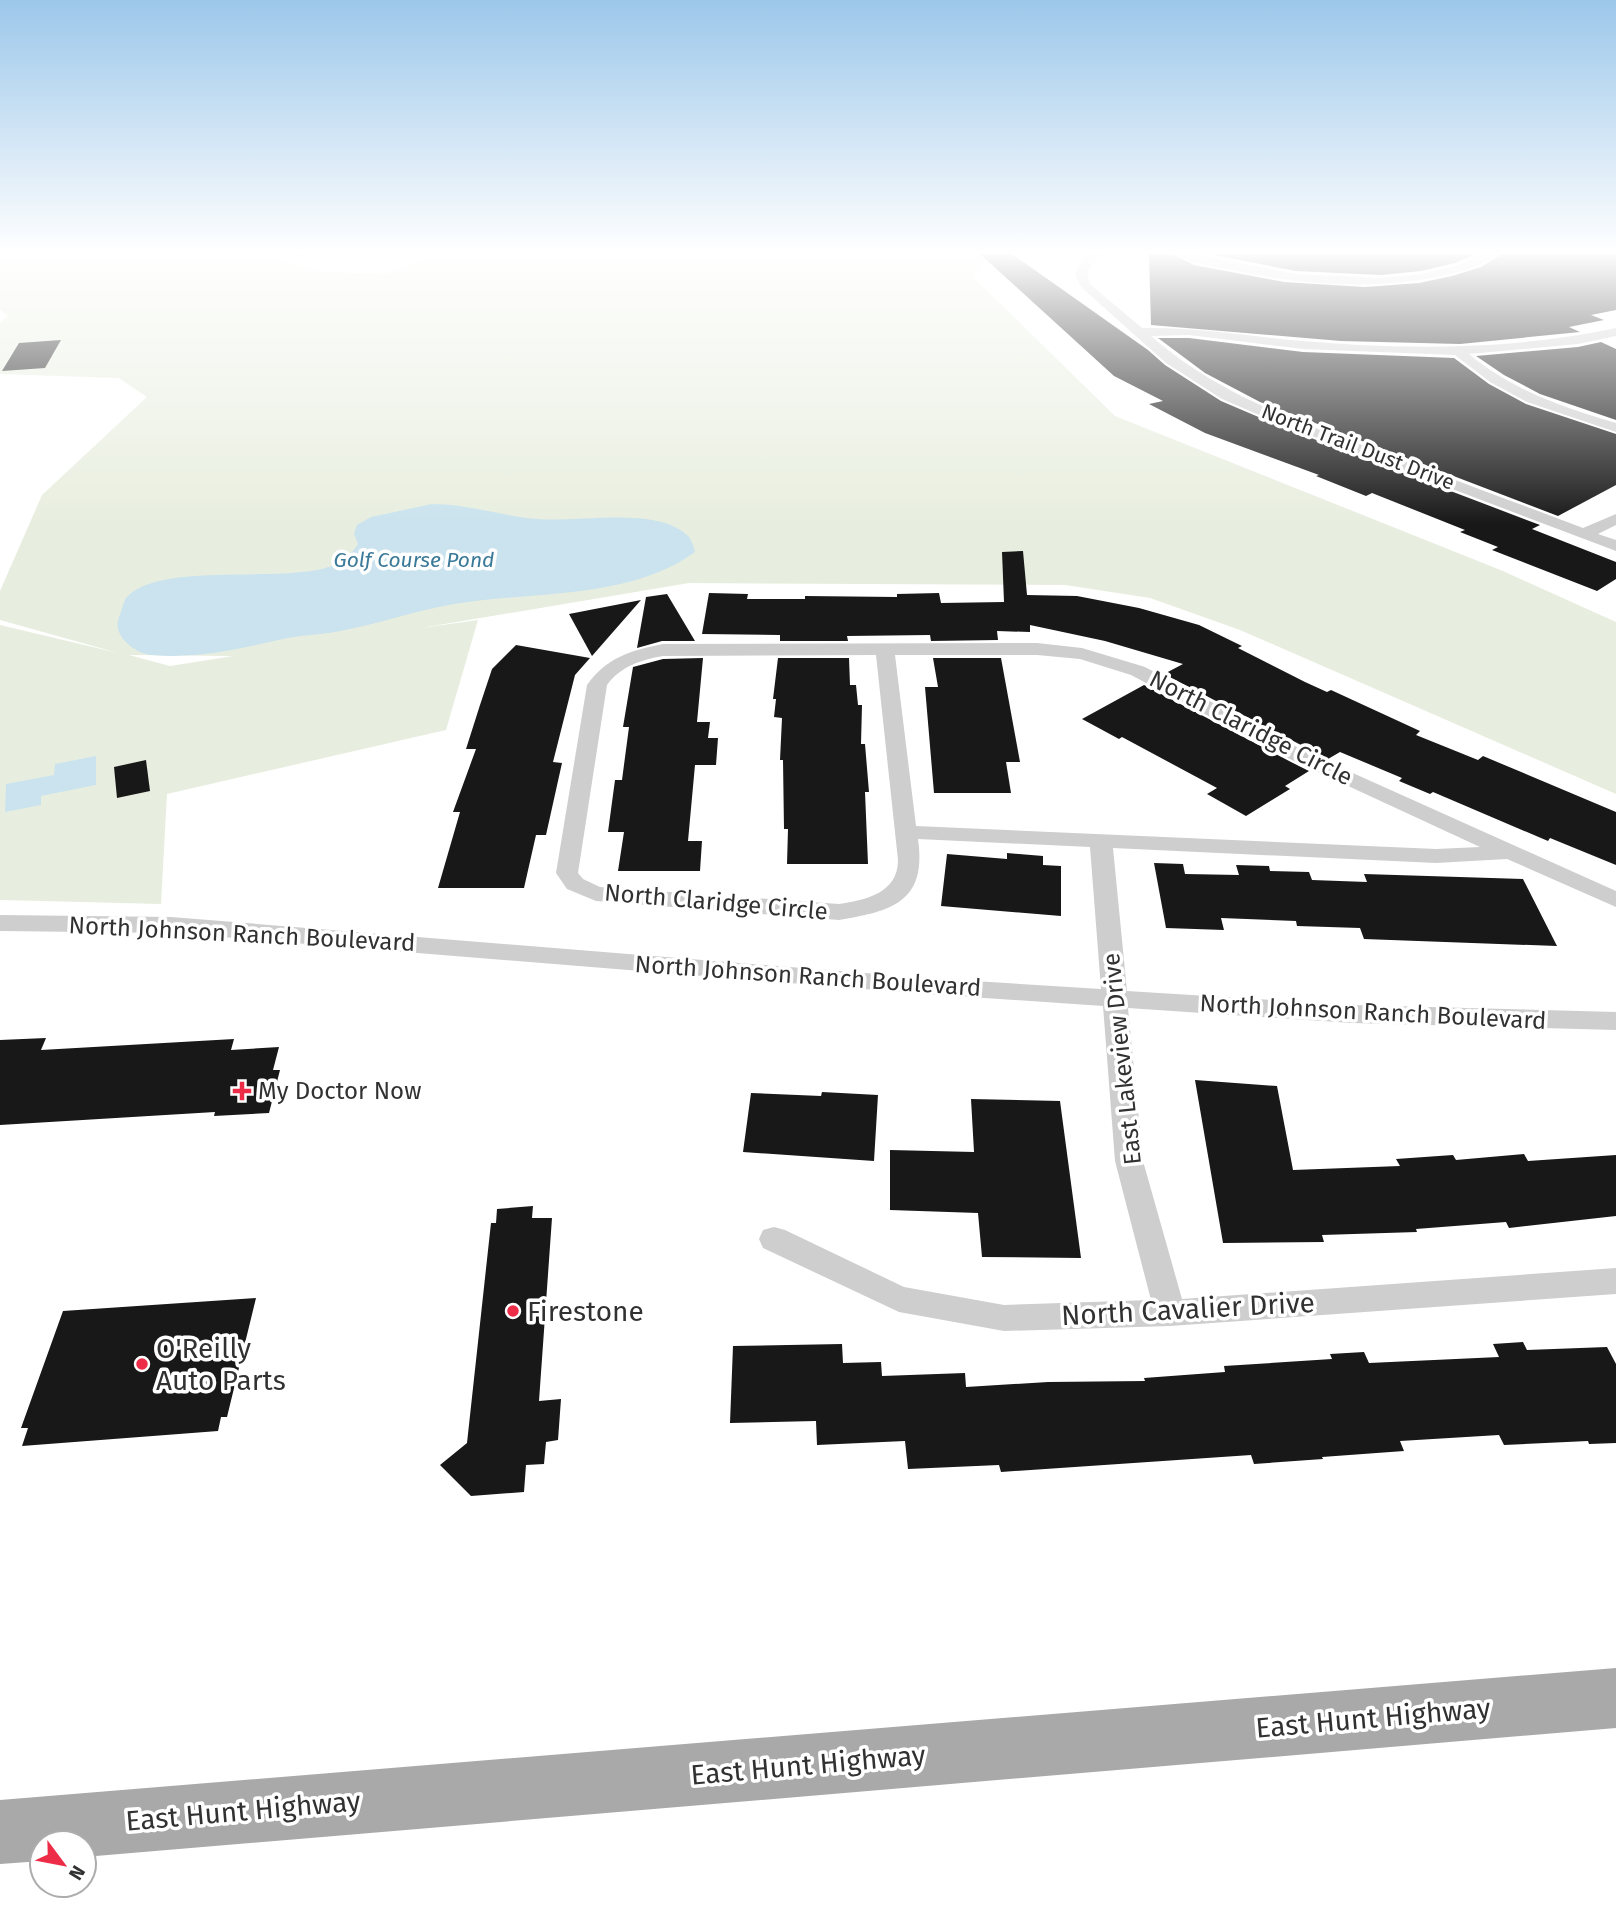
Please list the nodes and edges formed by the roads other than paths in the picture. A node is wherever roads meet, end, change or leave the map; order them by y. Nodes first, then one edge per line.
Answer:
1 (1152, 344) edge
2 (1294, 344) edge
3 (1535, 344) edge
4 (1458, 351) junction
5 (1616, 428) edge
6 (1616, 519) edge
7 (1586, 533) junction
8 (1616, 546) edge
9 (886, 649) junction
10 (906, 831) junction
11 (1101, 842) junction
12 (1513, 852) junction
13 (1616, 900) edge
14 (0, 923) edge
15 (1115, 999) junction
16 (1616, 1021) edge
17 (774, 1239) dead end
18 (1616, 1281) edge
19 (1170, 1313) junction
20 (1616, 1698) edge
21 (0, 1832) edge

1 - 7 street, North Trail Dust Drive
2 - 4 street
3 - 4 street
4 - 5 street
6 - 7 street
7 - 8 street, North Trail Dust Drive
9 - 10 street
9 - 10 street, North Claridge Circle
9 - 12 street, North Claridge Circle
10 - 11 street, North Claridge Circle
11 - 12 street, North Claridge Circle
11 - 15 street, East Lakeview Drive
12 - 13 street, North Claridge Circle
14 - 15 street, North Johnson Ranch Boulevard
15 - 16 street, North Johnson Ranch Boulevard
15 - 19 street, East Lakeview Drive
17 - 19 street, North Cavalier Drive
18 - 19 street, North Cavalier Drive
20 - 21 main road, East Hunt Highway

